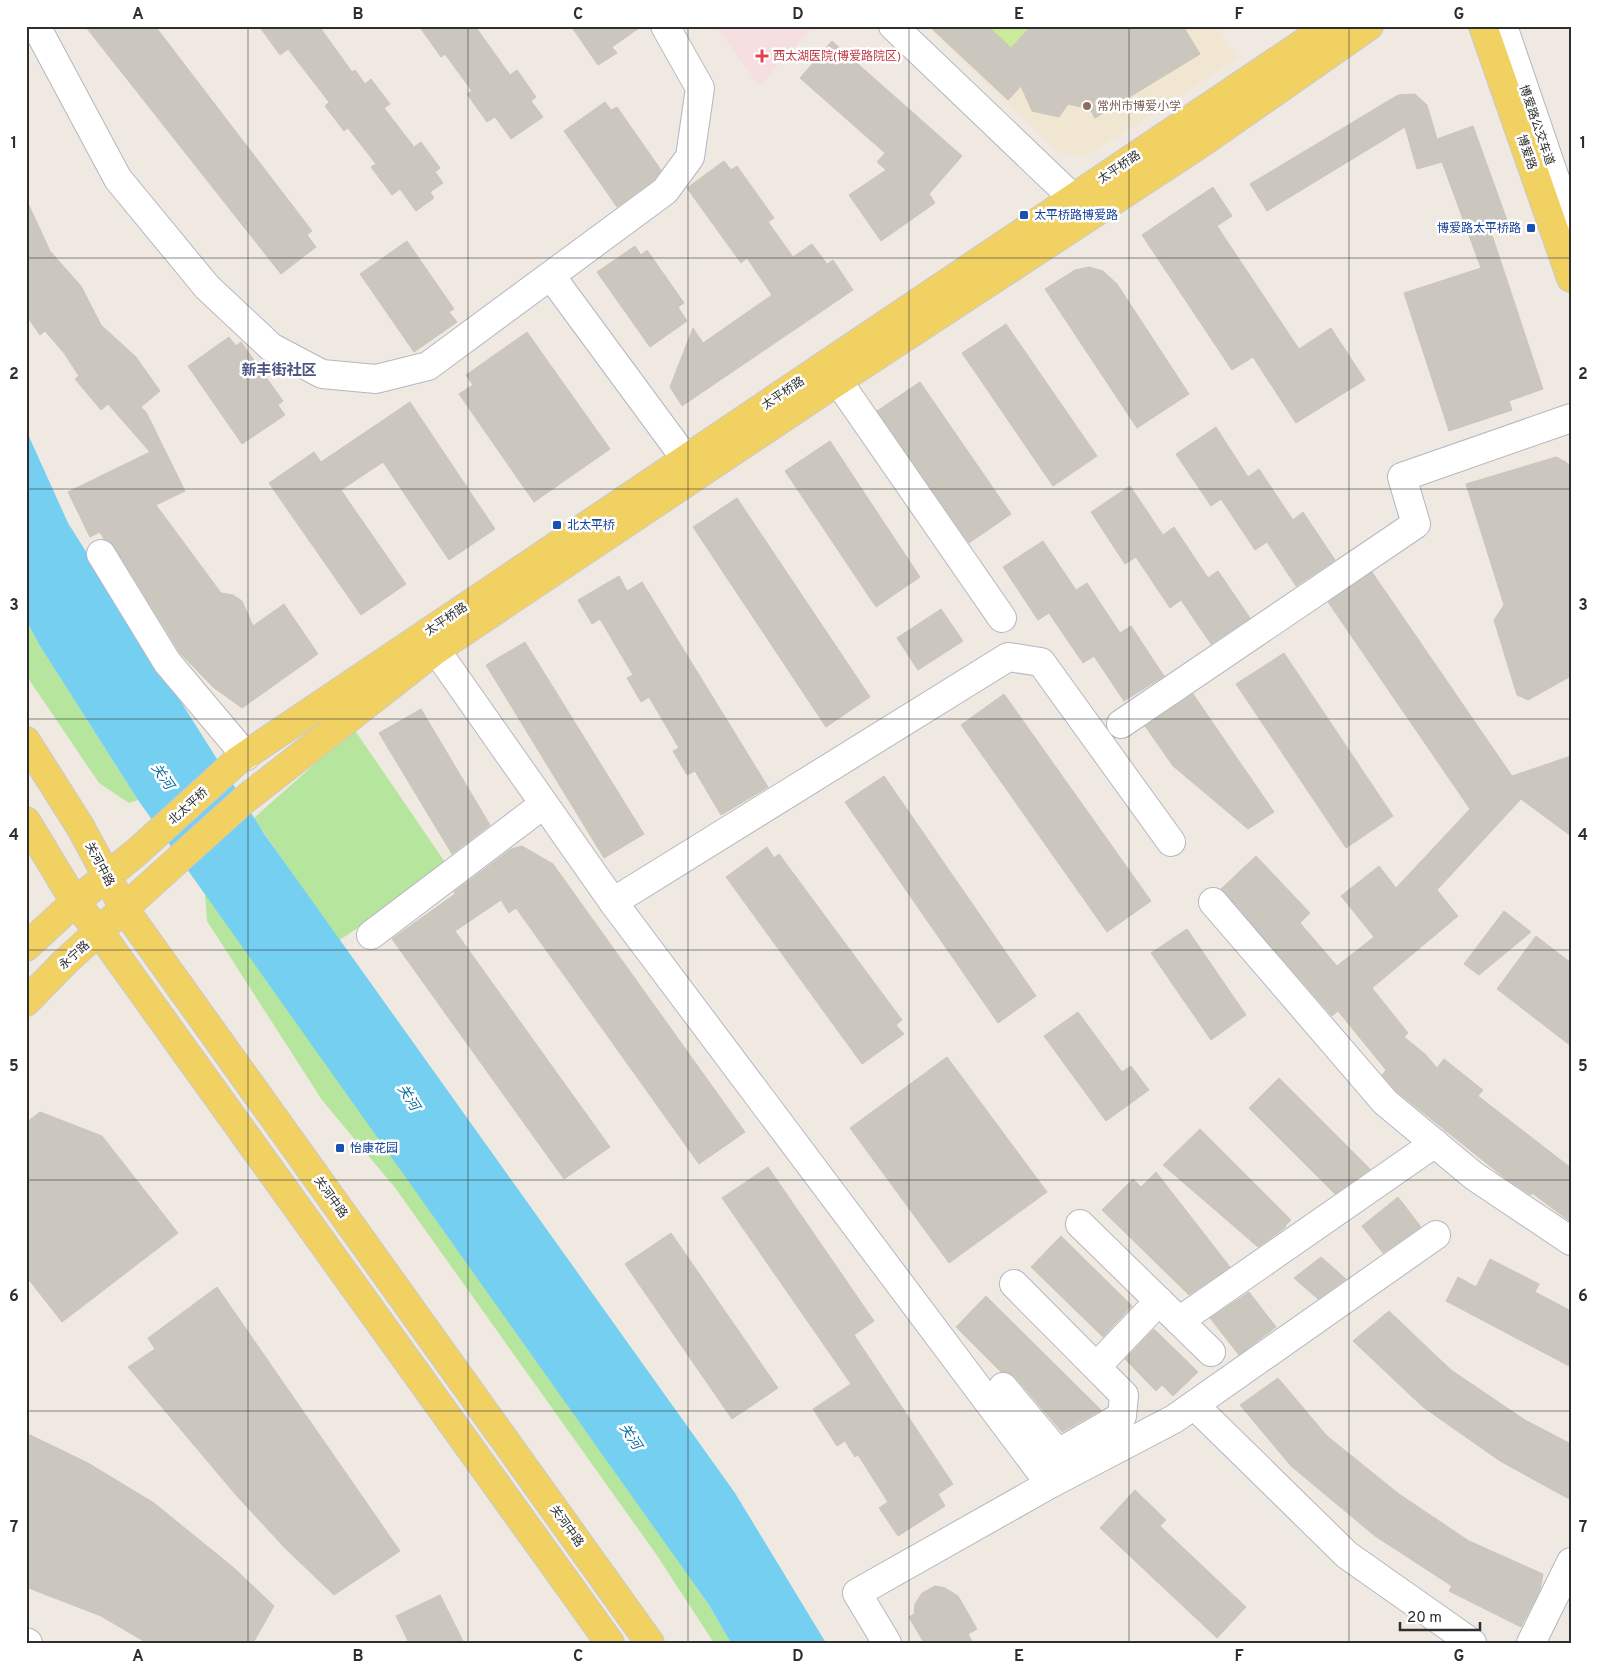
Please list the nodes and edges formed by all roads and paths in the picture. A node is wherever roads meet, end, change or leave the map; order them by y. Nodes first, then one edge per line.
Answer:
1 (36, 26) edge
2 (665, 26) edge
3 (893, 26) edge
4 (1329, 26) edge
5 (1368, 26) edge
6 (1483, 26) edge
7 (1504, 26) edge
8 (1558, 194) edge
9 (1073, 198) junction
10 (1571, 224) edge
11 (552, 276) junction
12 (1571, 278) edge
13 (838, 381) junction
14 (1571, 418) edge
15 (686, 458) junction
16 (101, 554) dead end
17 (1002, 618) dead end
18 (436, 650) junction
19 (1121, 724) dead end
20 (26, 742) edge
21 (242, 758) junction
22 (544, 804) junction
23 (26, 821) edge
24 (1171, 842) dead end
25 (107, 876) junction
26 (75, 902) junction
27 (613, 902) junction
28 (1213, 902) dead end
29 (125, 910) junction
30 (100, 932) junction
31 (370, 935) dead end
32 (26, 947) edge
33 (26, 1002) edge
34 (1435, 1143) junction
35 (1080, 1224) dead end
36 (1436, 1235) dead end
37 (1571, 1241) edge
38 (1014, 1284) dead end
39 (1159, 1301) junction
40 (1180, 1321) junction
41 (1211, 1352) dead end
42 (1097, 1366) junction
43 (1003, 1387) dead end
44 (1194, 1405) junction
45 (1050, 1484) junction
46 (1571, 1562) edge
47 (610, 1643) edge
48 (650, 1643) edge
49 (887, 1643) edge
50 (1472, 1643) edge
51 (1531, 1643) edge

1 - 11 lane
2 - 11 lane
3 - 9 lane
4 - 9 main road, 太平桥路
5 - 13 main road
6 - 8 main road, 博爱路
7 - 8 lane, 博爱路公交车道
8 - 10 lane, 博爱路公交车道
8 - 12 main road, 博爱路
9 - 15 main road, 太平桥路
11 - 15 lane
13 - 17 lane
13 - 18 main road
14 - 19 lane
15 - 21 main road, 太平桥路
16 - 21 lane
18 - 22 lane
18 - 29 main road
20 - 25 main road, 关河中路
21 - 25 main road, 北太平桥
22 - 27 lane
22 - 31 lane
23 - 26 main road
24 - 27 lane
25 - 26 main road
25 - 29 main road, 关河中路
26 - 30 main road
26 - 32 main road
27 - 45 lane
28 - 34 lane
29 - 30 main road, 永宁路
29 - 48 main road, 关河中路
30 - 33 main road, 永宁路
30 - 47 main road
34 - 37 lane
34 - 40 lane
35 - 39 lane
36 - 44 lane
38 - 42 lane
39 - 40 lane
39 - 42 lane
40 - 41 lane
42 - 43 lane
44 - 45 lane
44 - 50 lane
45 - 49 lane
46 - 51 lane

